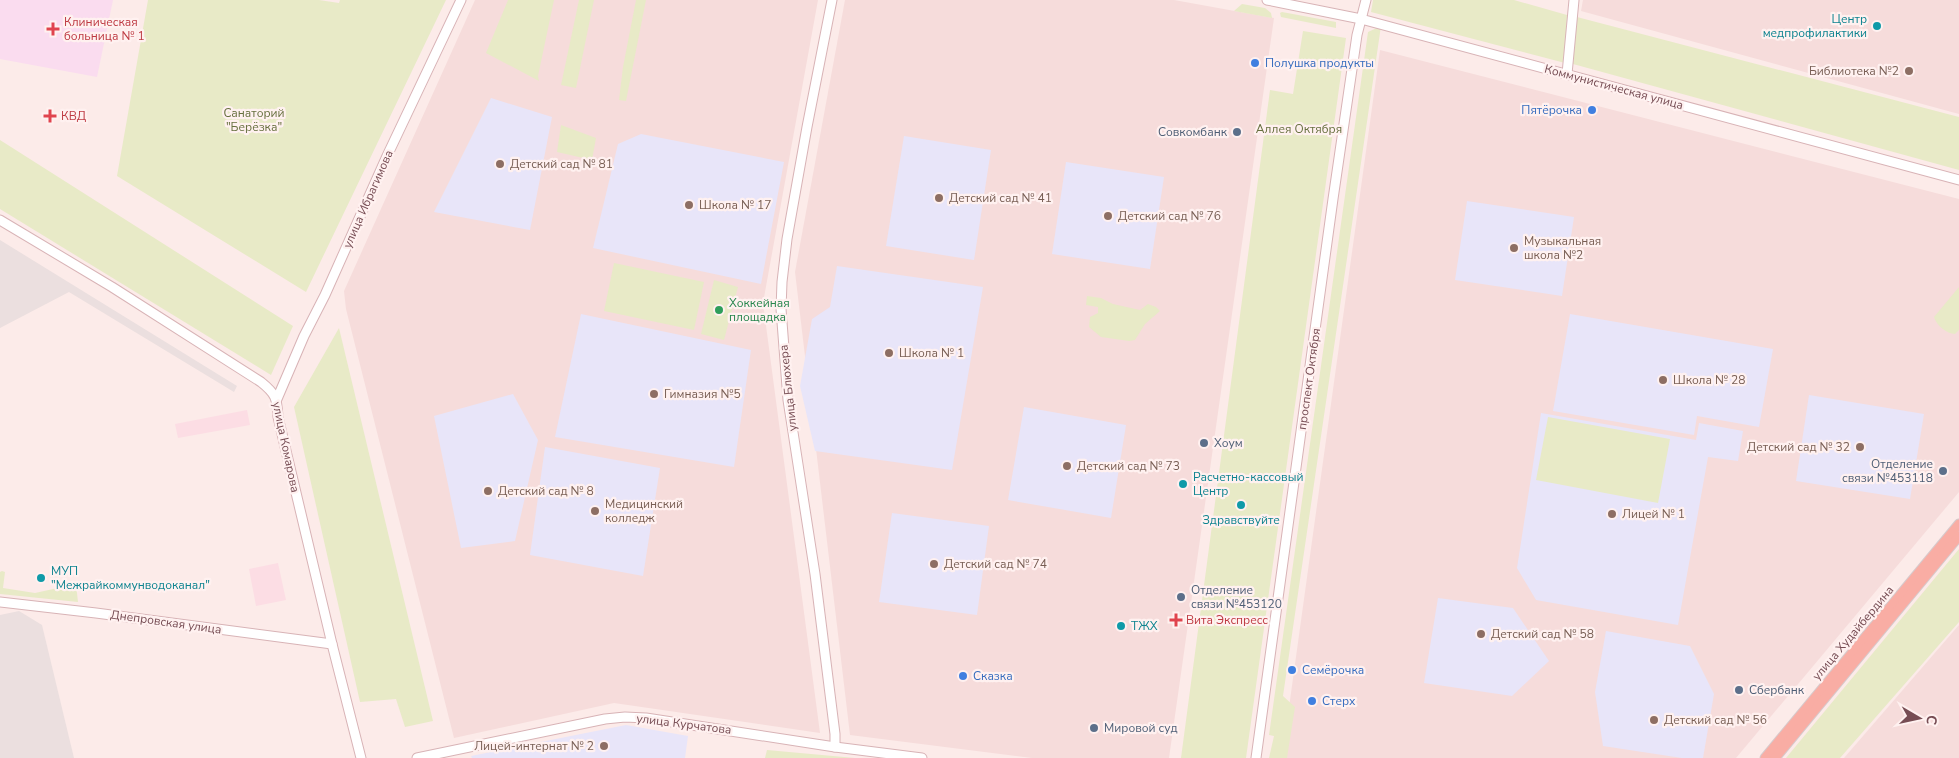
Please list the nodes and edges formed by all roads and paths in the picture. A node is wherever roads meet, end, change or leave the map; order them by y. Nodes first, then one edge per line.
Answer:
1 (461, 0) edge
2 (832, 0) edge
3 (1267, 0) edge
4 (1366, 0) edge
5 (1574, 0) edge
6 (1361, 19) junction
7 (1568, 74) junction
8 (1959, 180) edge
9 (0, 220) edge
10 (277, 399) junction
11 (1959, 524) edge
12 (1959, 536) edge
13 (0, 602) edge
14 (332, 644) junction
15 (835, 747) junction
16 (361, 758) edge
17 (417, 758) edge
18 (922, 758) edge
19 (1256, 758) edge
20 (1765, 758) edge
21 (1775, 758) edge

1 - 10 main road, улица Ибрагимова
2 - 15 main road, улица Блюхера
3 - 6 main road, Коммунистическая улица
4 - 6 main road, проспект Октября
5 - 7 main road
6 - 7 main road, Коммунистическая улица
6 - 19 main road, проспект Октября
7 - 8 main road, Коммунистическая улица
9 - 10 main road, улица Комарова
10 - 14 main road, улица Комарова
11 - 20 main road, улица Худайбердина
12 - 21 main road, улица Худайбердина
13 - 14 main road, Днепровская улица
14 - 16 main road, улица Комарова
15 - 17 main road, улица Курчатова
15 - 18 main road, улица Курчатова

